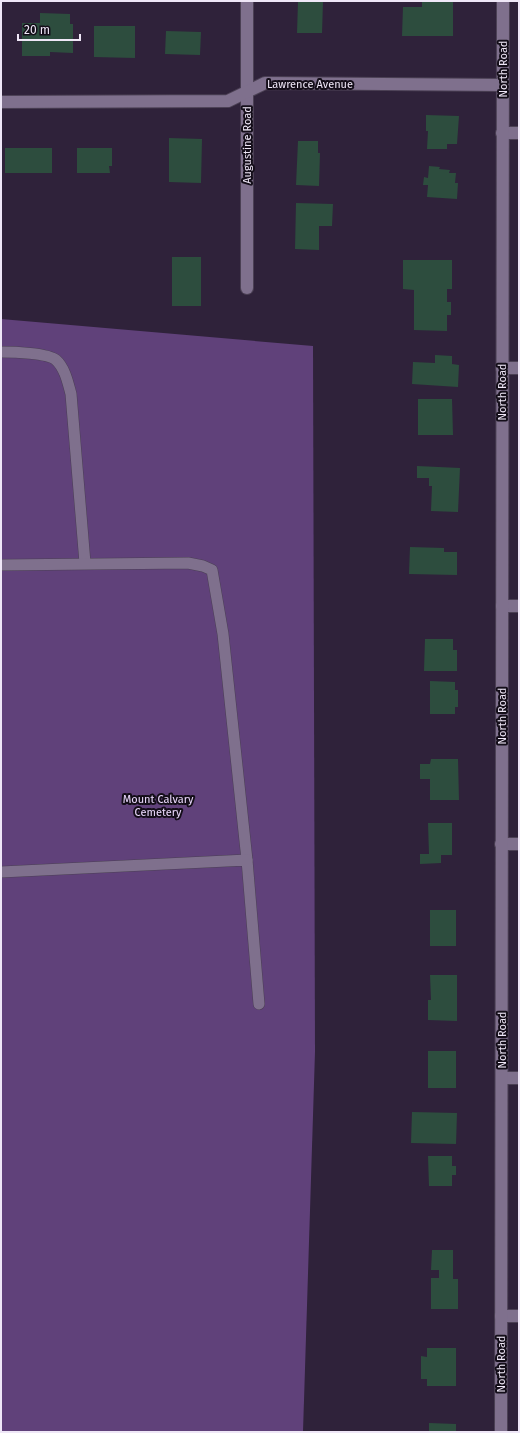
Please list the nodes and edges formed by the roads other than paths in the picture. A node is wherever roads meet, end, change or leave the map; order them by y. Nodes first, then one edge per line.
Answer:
1 (247, 1) edge
2 (503, 1) edge
3 (503, 85) junction
4 (247, 92) junction
5 (1, 102) edge
6 (502, 133) junction
7 (519, 133) edge
8 (247, 288) dead end
9 (1, 352) edge
10 (502, 368) junction
11 (519, 368) edge
12 (85, 564) junction
13 (1, 565) edge
14 (502, 606) junction
15 (519, 606) edge
16 (501, 844) junction
17 (519, 844) edge
18 (247, 860) junction
19 (1, 872) edge
20 (259, 1004) dead end
21 (502, 1078) junction
22 (519, 1078) edge
23 (501, 1316) junction
24 (519, 1316) edge
25 (501, 1432) edge

1 - 4 street, Augustine Road
2 - 3 street, North Road
3 - 4 street, Lawrence Avenue
3 - 6 street, North Road
4 - 5 street, Lawrence Avenue
4 - 8 street, Augustine Road
6 - 7 street
6 - 10 street, North Road
9 - 12 lane
10 - 11 street
10 - 14 street, North Road
12 - 13 lane
12 - 18 lane
14 - 15 street
14 - 16 street, North Road
16 - 17 street
16 - 21 street, North Road
18 - 19 lane
18 - 20 lane
21 - 22 street
21 - 23 street, North Road
23 - 24 street
23 - 25 street, North Road

